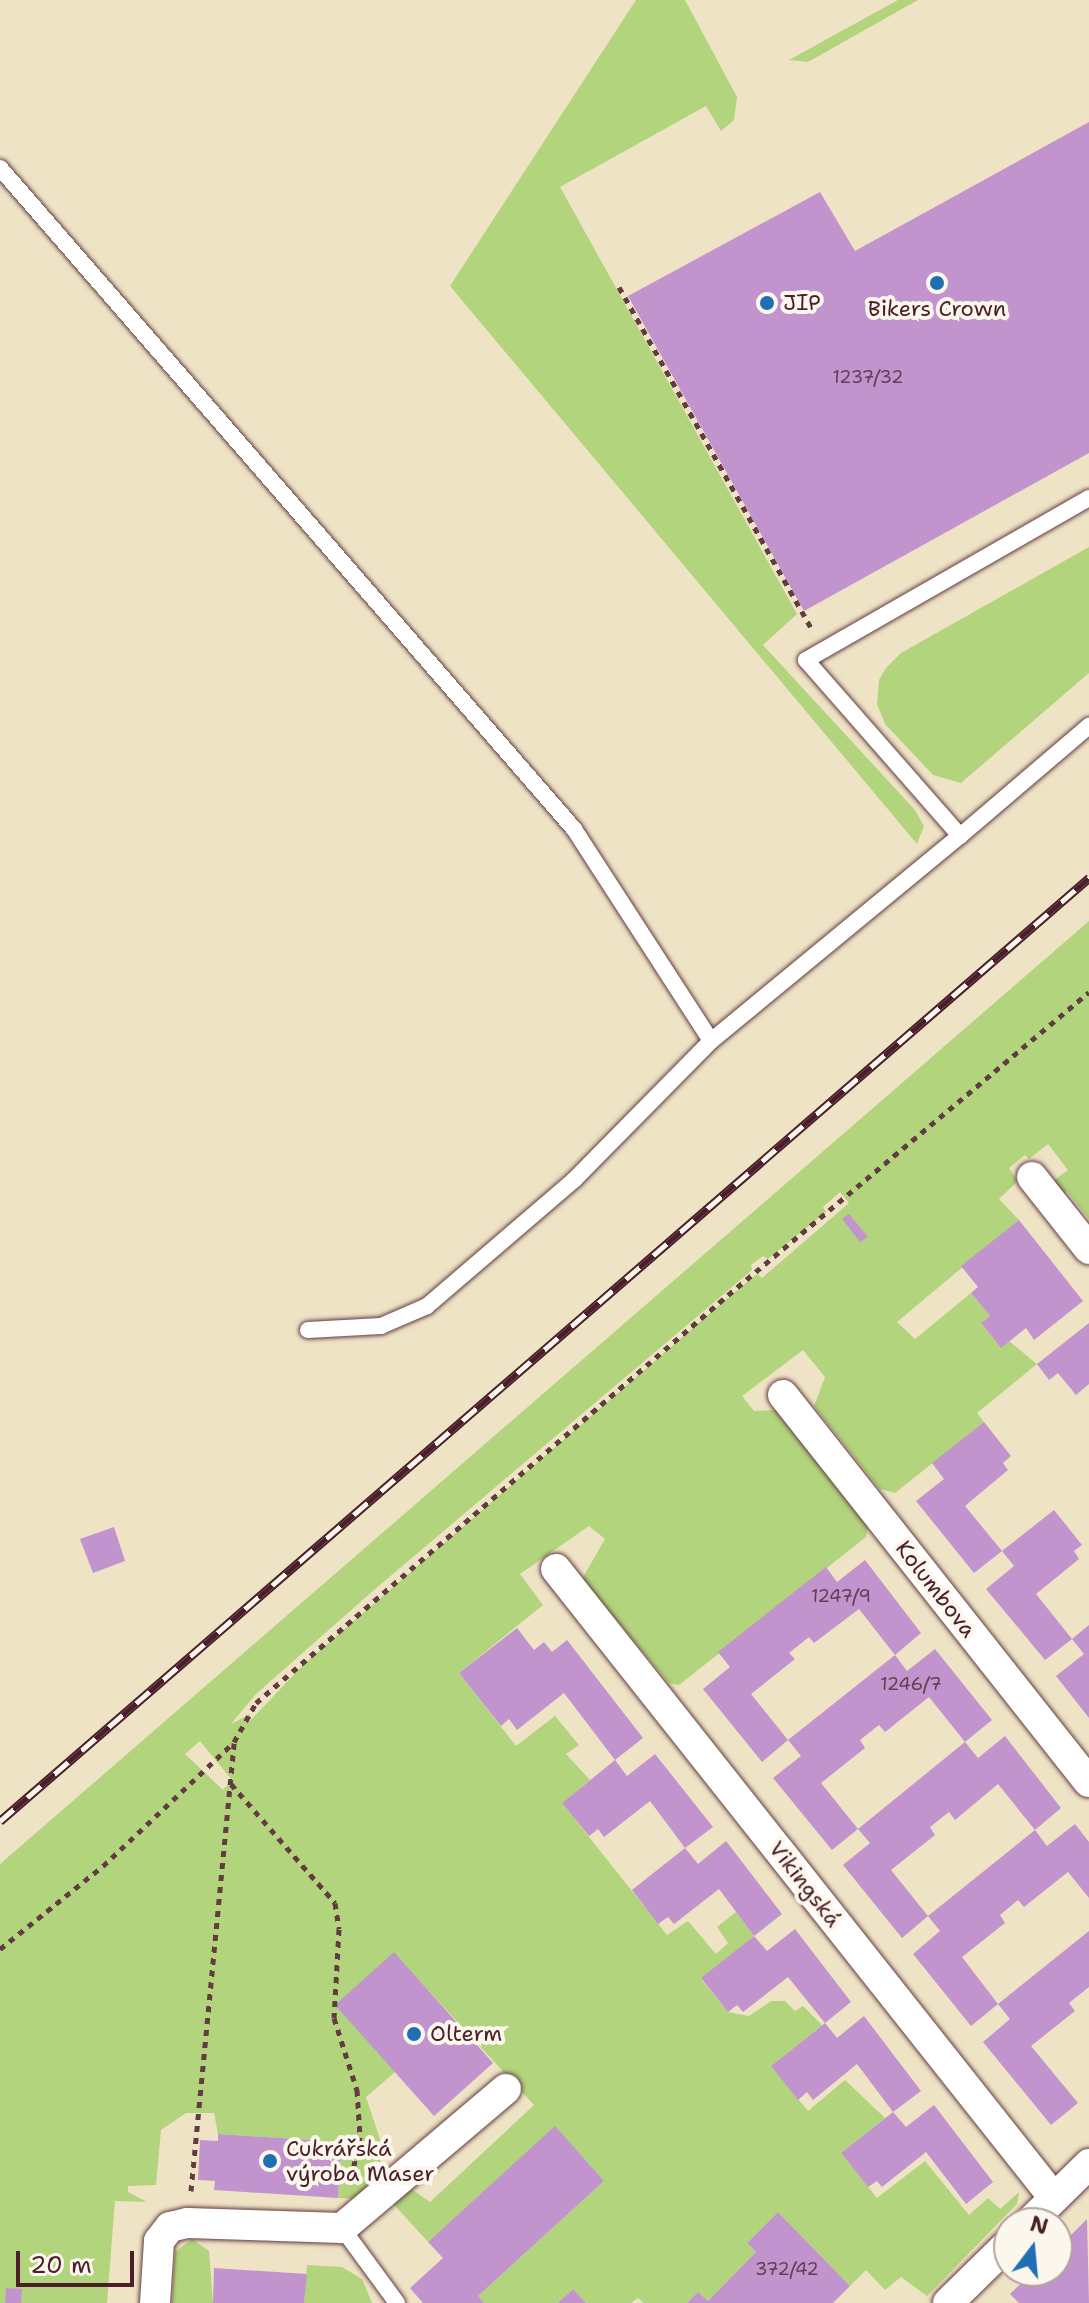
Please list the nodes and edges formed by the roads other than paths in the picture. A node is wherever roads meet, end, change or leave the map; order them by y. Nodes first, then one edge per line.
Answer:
1 (0, 168) edge
2 (1089, 498) edge
3 (1089, 726) edge
4 (960, 836) junction
5 (711, 1041) junction
6 (1032, 1177) dead end
7 (1089, 1249) edge
8 (308, 1330) dead end
9 (783, 1395) dead end
10 (556, 1569) dead end
11 (1089, 1782) edge
12 (506, 2089) dead end
13 (1089, 2164) edge
14 (1054, 2198) junction
15 (1045, 2207) edge
16 (342, 2228) junction
17 (993, 2259) edge
18 (155, 2303) edge
19 (397, 2303) edge
20 (948, 2303) edge

1 - 5 lane
2 - 4 lane
3 - 4 lane
4 - 5 lane
5 - 8 lane
6 - 7 street
9 - 11 street, Kolumbova
10 - 14 street, Vikingská
12 - 16 street
13 - 14 street
14 - 15 street
16 - 18 street
16 - 19 lane
17 - 20 street

